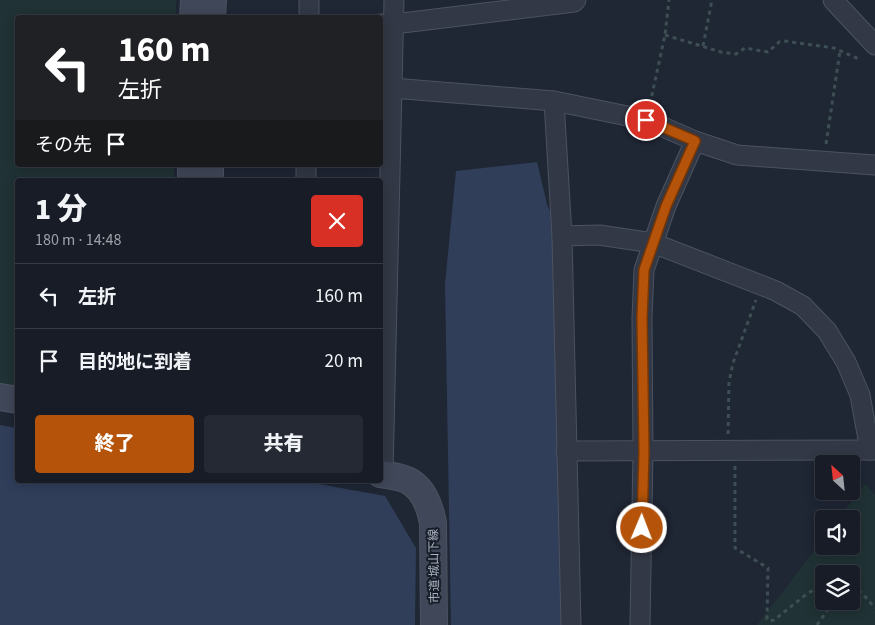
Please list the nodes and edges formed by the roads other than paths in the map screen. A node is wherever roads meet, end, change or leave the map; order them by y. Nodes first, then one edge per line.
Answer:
1 (194, 0) edge
2 (212, 0) edge
3 (309, 0) edge
4 (394, 0) edge
5 (576, 0) edge
6 (833, 0) edge
7 (491, 6) edge
8 (193, 15) edge
9 (212, 15) edge
10 (309, 15) edge
11 (387, 24) edge
12 (875, 44) edge
13 (392, 88) junction
14 (554, 101) junction
15 (695, 141) junction
16 (875, 165) edge
17 (562, 236) junction
18 (653, 243) junction
19 (384, 260) edge
20 (383, 367) edge
21 (0, 397) edge
22 (15, 400) edge
23 (873, 450) edge
24 (644, 451) junction
25 (566, 452) junction
26 (383, 474) edge
27 (434, 625) edge
28 (571, 625) edge
29 (640, 625) edge

1 - 8 street
2 - 9 street
3 - 10 street
4 - 11 street
5 - 7 street
6 - 12 street
7 - 11 street
11 - 13 street
13 - 14 street
13 - 19 street
14 - 15 street
14 - 17 street
15 - 16 street
15 - 18 street
17 - 18 street
17 - 25 street
18 - 23 street
18 - 24 street
19 - 20 street
21 - 22 street
23 - 24 street
24 - 25 street
24 - 29 street
25 - 28 street
26 - 27 street, 市道 城山下線

